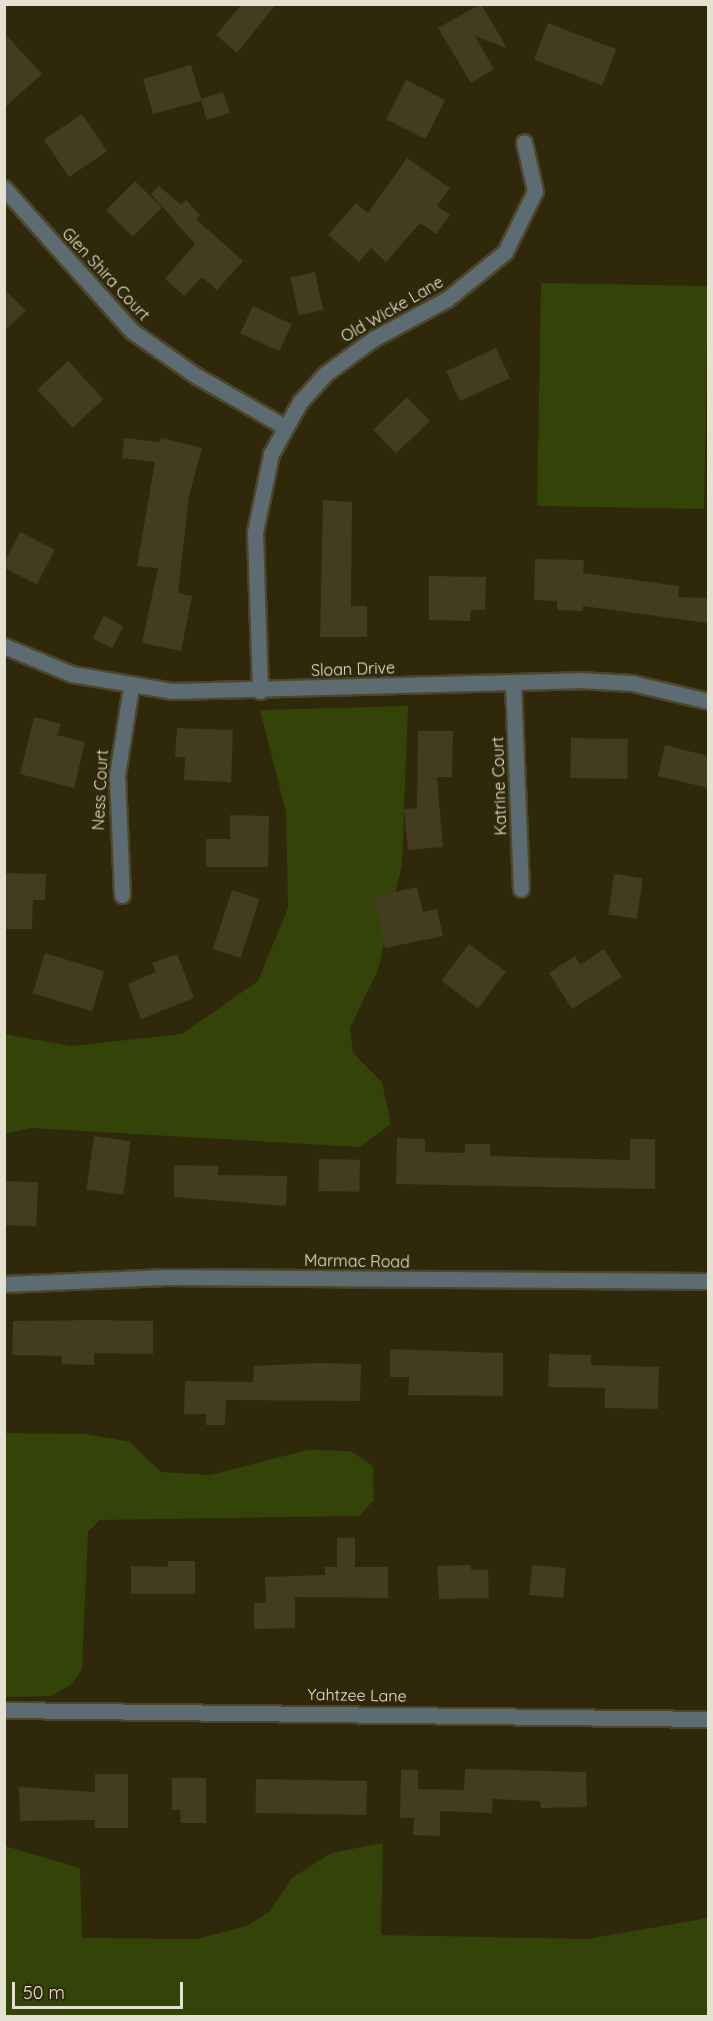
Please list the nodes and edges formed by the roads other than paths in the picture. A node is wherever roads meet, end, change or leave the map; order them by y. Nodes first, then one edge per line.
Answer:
1 (524, 142) dead end
2 (4, 189) edge
3 (285, 427) junction
4 (4, 646) edge
5 (513, 682) junction
6 (131, 687) junction
7 (260, 690) junction
8 (708, 701) edge
9 (521, 889) dead end
10 (122, 895) dead end
11 (708, 1281) edge
12 (4, 1284) edge
13 (4, 1710) edge
14 (708, 1719) edge

1 - 3 street, Old Wicke Lane
2 - 3 street, Glen Shira Court
3 - 7 street, Old Wicke Lane
4 - 6 street, Sloan Drive
5 - 7 street, Sloan Drive
5 - 8 street, Sloan Drive
5 - 9 street, Katrine Court
6 - 7 street, Sloan Drive
6 - 10 street, Ness Court
11 - 12 street, Marmac Road
13 - 14 street, Yahtzee Lane

